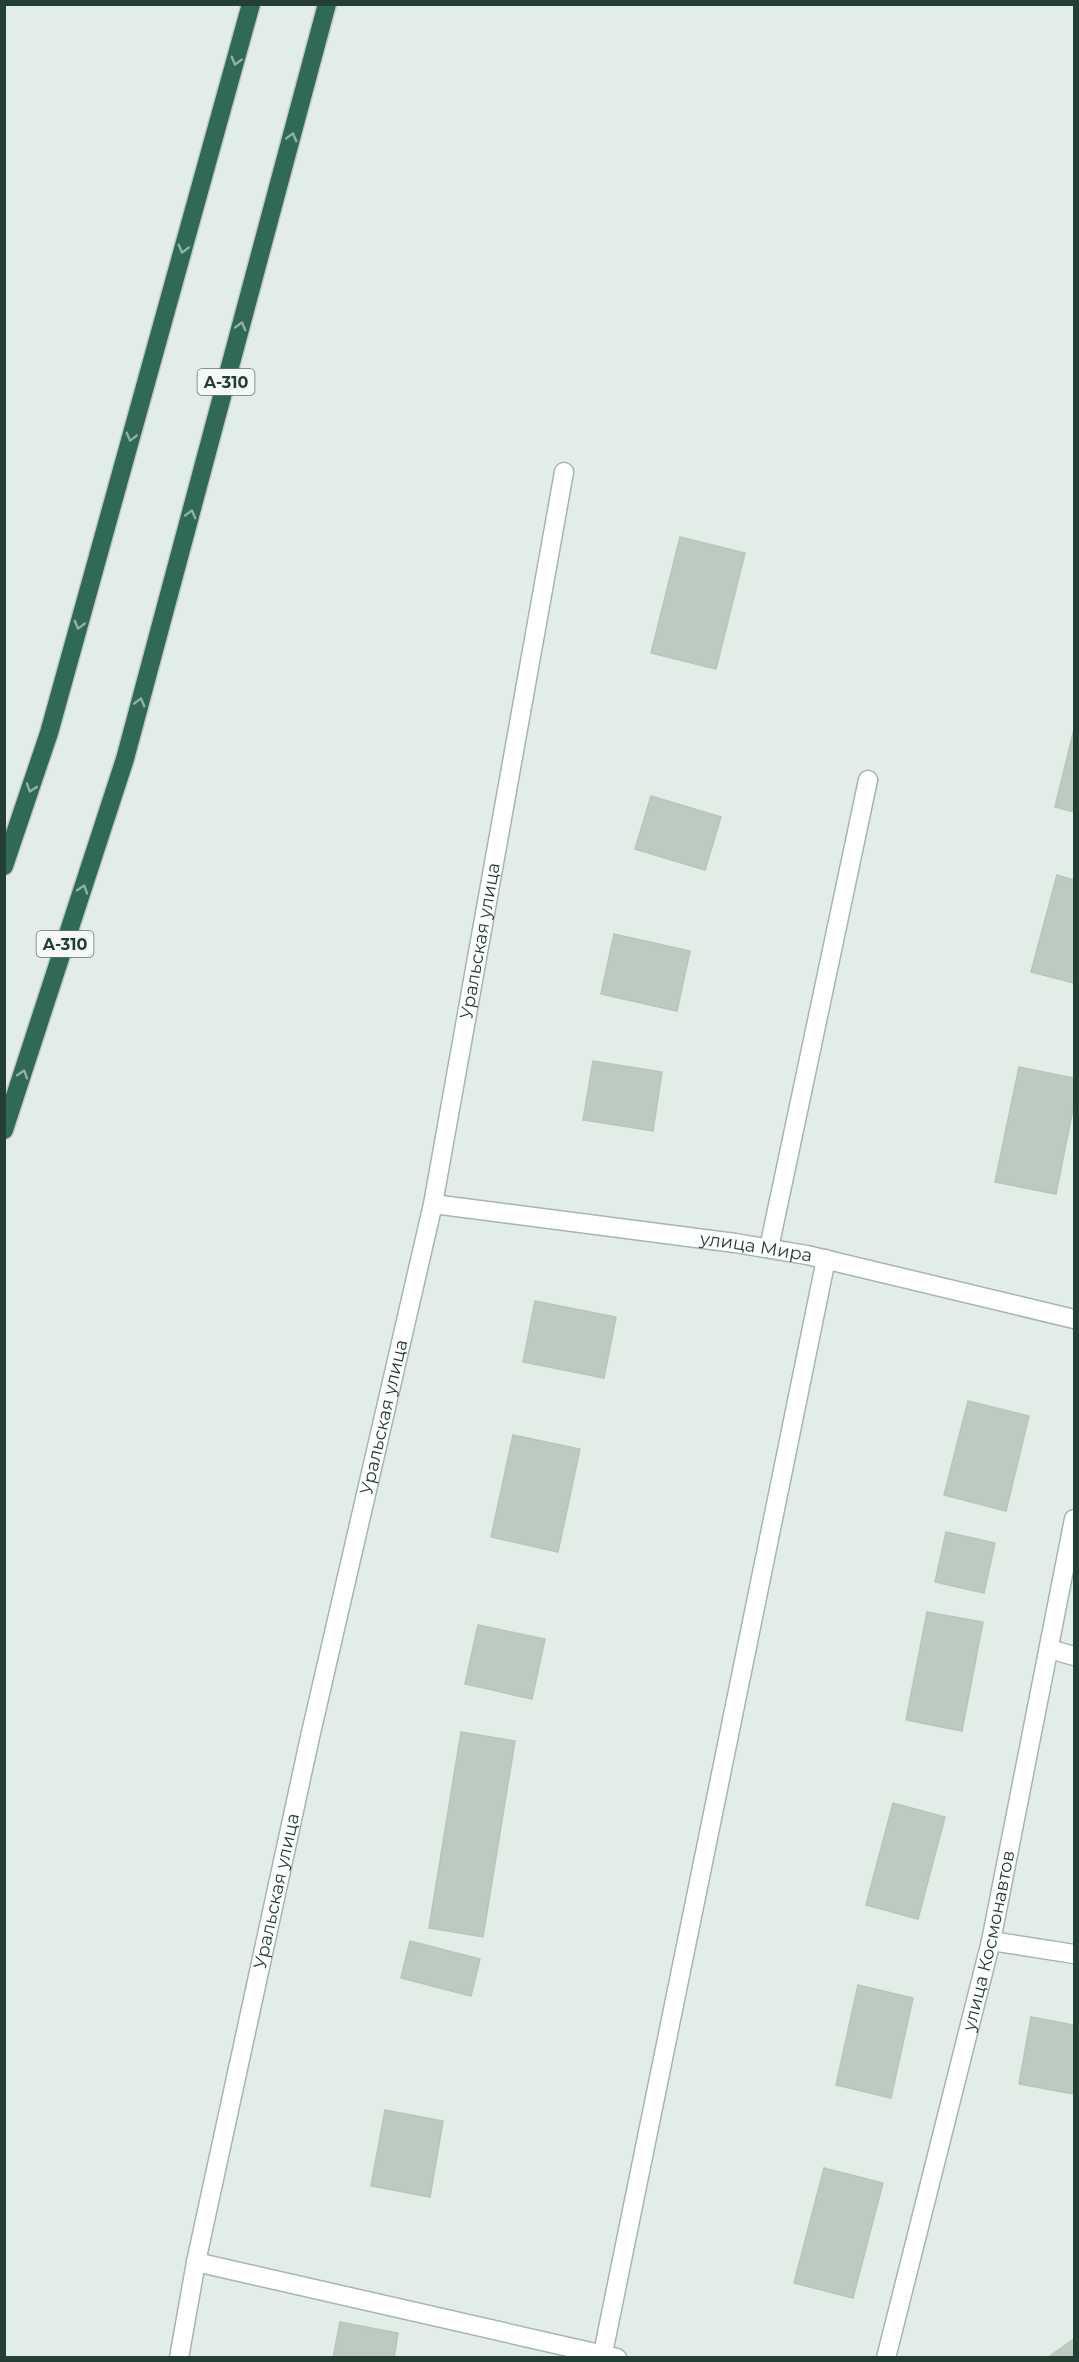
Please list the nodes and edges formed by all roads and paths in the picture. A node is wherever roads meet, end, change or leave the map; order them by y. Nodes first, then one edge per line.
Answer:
1 (251, 4) edge
2 (327, 4) edge
3 (564, 472) dead end
4 (868, 780) dead end
5 (4, 866) edge
6 (4, 1130) edge
7 (433, 1204) junction
8 (769, 1248) junction
9 (826, 1259) junction
10 (1074, 1319) edge
11 (1074, 1519) edge
12 (1049, 1649) junction
13 (1074, 1656) edge
14 (991, 1941) junction
15 (1074, 1954) edge
16 (196, 2262) junction
17 (607, 2356) edge
18 (179, 2358) edge
19 (886, 2358) edge

1 -> 5 highway
6 -> 2 highway, А-310
3 - 7 street, Уральская улица
4 - 8 street
7 - 8 street, улица Мира
7 - 16 street, Уральская улица
8 - 9 street, улица Мира
9 - 10 street, улица Мира
9 - 17 street
11 - 12 street, улица Космонавтов
12 - 13 street
12 - 14 street, улица Космонавтов
14 - 15 street
14 - 19 street, улица Космонавтов
16 - 17 street
16 - 18 street, Уральская улица

